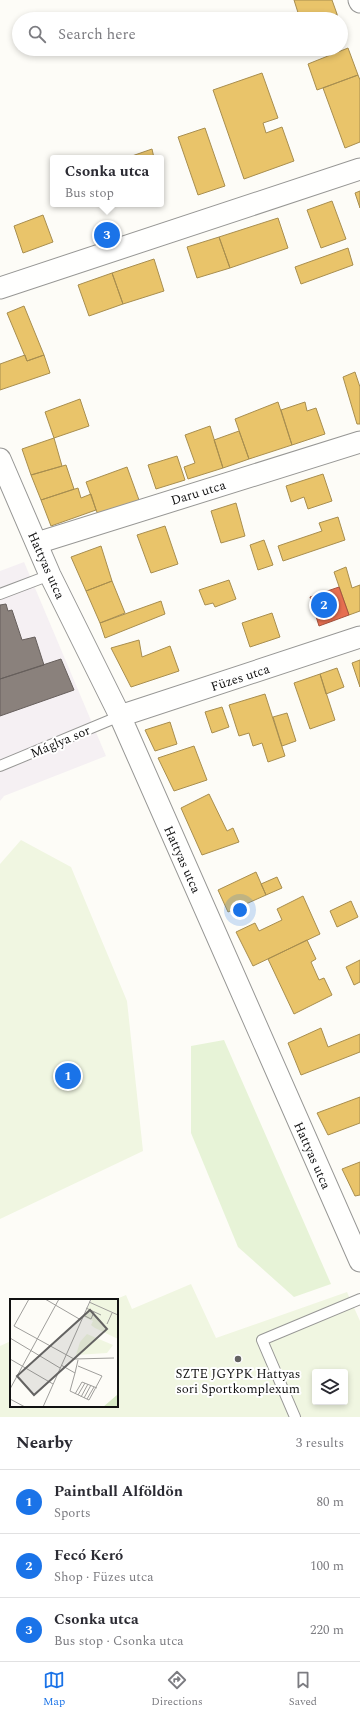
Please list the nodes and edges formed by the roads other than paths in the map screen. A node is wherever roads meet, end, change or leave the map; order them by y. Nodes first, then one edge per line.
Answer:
1 (360, 169) edge
2 (0, 288) edge
3 (360, 442) edge
4 (0, 459) edge
5 (37, 543) junction
6 (50, 575) junction
7 (0, 594) edge
8 (360, 637) edge
9 (120, 716) junction
10 (0, 766) edge
11 (352, 1223) edge
12 (360, 1261) edge
13 (360, 1299) edge
14 (295, 1417) edge

1 - 2 street
3 - 5 street, Daru utca
4 - 5 street, Hattyas utca
5 - 6 street, Hattyas utca
6 - 7 lane
6 - 9 street, Hattyas utca
8 - 9 street, Füzes utca
9 - 10 lane, Máglya sor
9 - 11 street, Hattyas utca
11 - 12 street, Hattyas utca
13 - 14 lane

